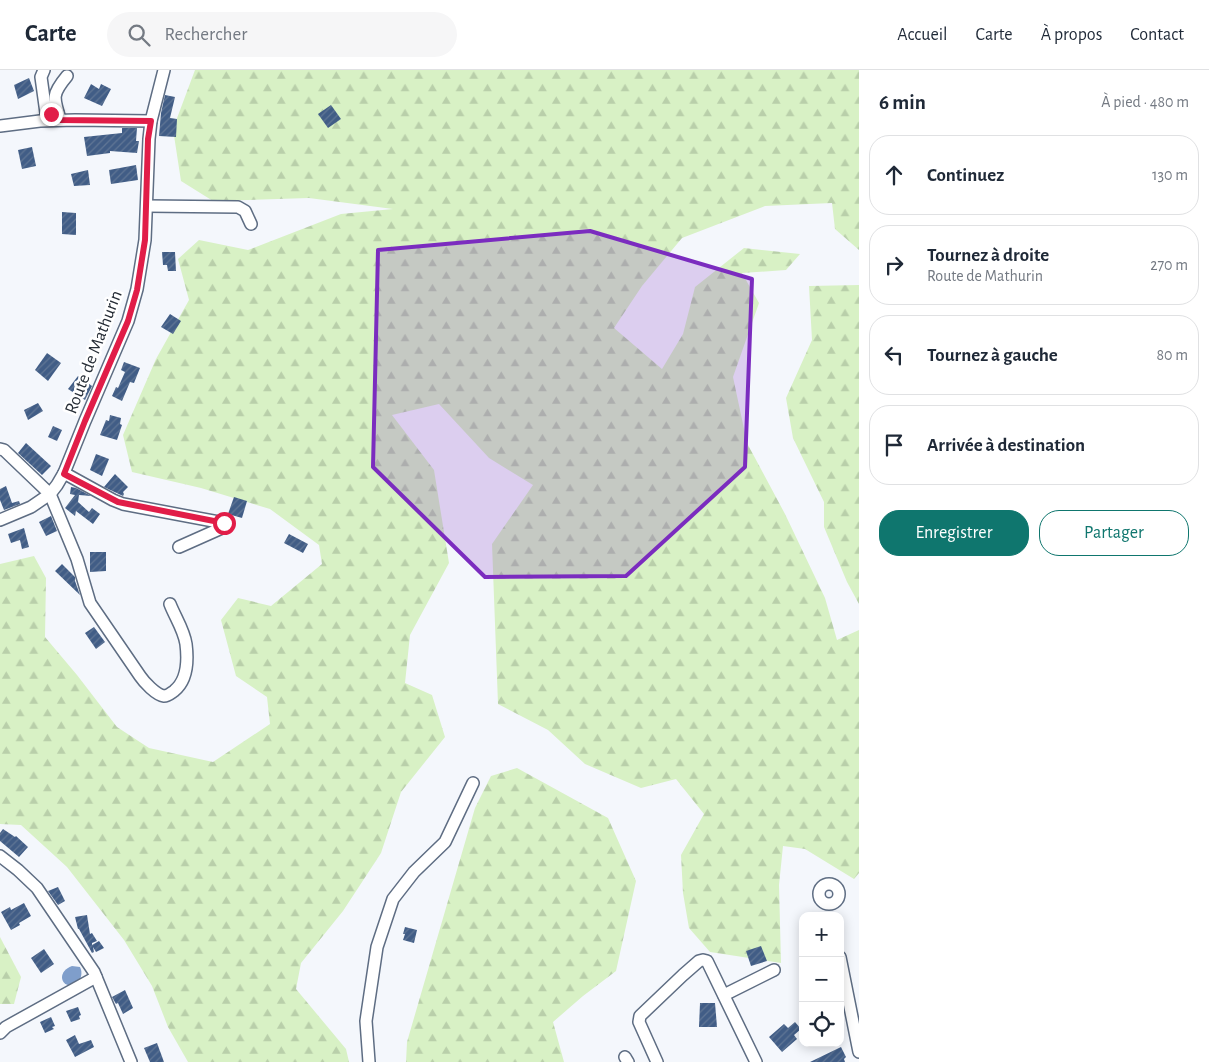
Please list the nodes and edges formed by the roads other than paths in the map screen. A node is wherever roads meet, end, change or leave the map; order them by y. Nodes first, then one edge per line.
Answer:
1 (44, 70) edge
2 (164, 70) edge
3 (67, 76) dead end
4 (59, 117) junction
5 (151, 121) junction
6 (0, 126) edge
7 (146, 206) junction
8 (251, 224) dead end
9 (0, 449) edge
10 (64, 474) junction
11 (50, 494) junction
12 (0, 520) edge
13 (180, 548) dead end
14 (170, 604) dead end
15 (472, 783) dead end
16 (0, 856) edge
17 (774, 970) dead end
18 (96, 977) junction
19 (844, 977) edge
20 (724, 995) junction
21 (0, 1033) edge
22 (859, 1052) edge
23 (131, 1062) edge
24 (369, 1062) edge
25 (657, 1062) edge
26 (756, 1062) edge

1 - 4 street
2 - 5 street, Route de Mathurin
3 - 4 street
4 - 5 street
4 - 6 street
5 - 7 street, Route de Mathurin
7 - 8 street
7 - 10 street, Route de Mathurin
9 - 11 street
10 - 11 street, Route de Mathurin
10 - 13 street
11 - 12 street, Route de Mathurin
11 - 14 street
15 - 24 street
16 - 18 street
17 - 20 street
18 - 21 street
18 - 23 street
19 - 22 street
20 - 25 street
20 - 26 street

